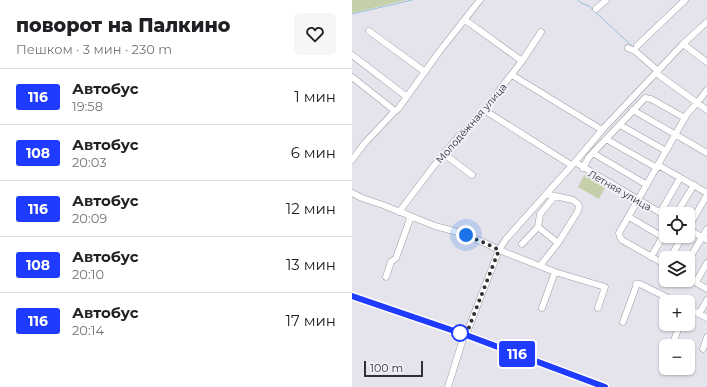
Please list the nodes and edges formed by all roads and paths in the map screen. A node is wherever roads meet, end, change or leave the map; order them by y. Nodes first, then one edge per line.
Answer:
1 (480, 0) edge
2 (606, 0) edge
3 (685, 0) edge
4 (596, 9) dead end
5 (462, 22) junction
6 (707, 22) edge
7 (369, 31) dead end
8 (541, 32) dead end
9 (683, 44) junction
10 (637, 46) dead end
11 (628, 48) dead end
12 (352, 55) edge
13 (522, 61) junction
14 (707, 62) edge
15 (425, 72) junction
16 (657, 72) junction
17 (512, 75) junction
18 (352, 77) edge
19 (707, 90) edge
20 (407, 97) junction
21 (697, 103) junction
22 (484, 110) junction
23 (634, 110) junction
24 (707, 110) edge
25 (396, 111) junction
26 (685, 118) junction
27 (620, 125) junction
28 (602, 130) junction
29 (675, 135) junction
30 (606, 139) junction
31 (666, 151) junction
32 (593, 153) junction
33 (707, 153) edge
34 (444, 154) junction
35 (352, 160) edge
36 (573, 164) junction
37 (657, 166) junction
38 (583, 168) junction
39 (472, 175) dead end
40 (680, 178) junction
41 (647, 184) junction
42 (694, 185) junction
43 (352, 193) edge
44 (546, 194) junction
45 (707, 194) edge
46 (555, 196) junction
47 (638, 200) junction
48 (663, 207) edge
49 (680, 207) edge
50 (399, 212) junction
51 (659, 212) edge
52 (695, 215) edge
53 (411, 216) junction
54 (629, 217) junction
55 (538, 227) junction
56 (707, 229) edge
57 (659, 232) edge
58 (695, 233) edge
59 (704, 239) edge
60 (659, 243) edge
61 (522, 244) dead end
62 (558, 244) junction
63 (499, 250) junction
64 (695, 251) edge
65 (651, 257) junction
66 (659, 261) edge
67 (707, 263) edge
68 (541, 266) junction
69 (555, 272) junction
70 (386, 277) dead end
71 (696, 282) joint
72 (707, 289) edge
73 (660, 295) edge
74 (352, 296) edge
75 (707, 300) edge
76 (542, 308) dead end
77 (598, 308) dead end
78 (695, 312) edge
79 (699, 314) junction
80 (707, 318) edge
81 (623, 322) dead end
82 (466, 335) junction
83 (707, 337) edge
84 (703, 349) dead end
85 (448, 387) edge
86 (605, 387) edge

1 - 5 street
2 - 4 street
3 - 10 street
5 - 13 street
5 - 15 street
6 - 9 street
7 - 15 street
8 - 13 street, Молодёжная улица
9 - 14 street
9 - 16 street
11 - 16 street
12 - 20 street
13 - 17 street, Молодёжная улица
15 - 20 street
16 - 21 street
16 - 28 street
17 - 22 street, Молодёжная улица
17 - 28 street
18 - 25 street
19 - 21 street
20 - 25 street
21 - 24 street
21 - 26 street
22 - 34 street, Молодёжная улица
22 - 36 street, Летняя улица
23 - 26 street
23 - 27 street
23 - 29 street
25 - 35 street
26 - 29 street
27 - 30 street
27 - 31 street
28 - 36 street
29 - 31 street
29 - 33 street
30 - 32 street
30 - 37 street
31 - 37 street
32 - 38 street
32 - 41 street
34 - 39 street
34 - 50 street, Молодёжная улица
36 - 38 street, Летняя улица
36 - 44 street
37 - 40 street
37 - 41 street
38 - 47 street, Летняя улица
40 - 42 street
40 - 48 street
41 - 47 street
42 - 45 street
42 - 49 street
43 - 50 street
44 - 46 street
44 - 63 street
45 - 52 street
46 - 55 street
46 - 62 street
47 - 51 street, Летняя улица
47 - 54 street
50 - 53 street
53 - 63 street
53 - 70 street
54 - 57 street
54 - 65 street
55 - 61 street
55 - 62 street
56 - 59 street
58 - 59 street
59 - 64 street
60 - 65 street
62 - 68 street
63 - 68 street
63 - 82 street
65 - 66 street
67 - 71 street
68 - 69 street
69 - 76 street
69 - 77 street
71 - 72 street
73 - 81 street
74 - 82 street
75 - 79 street
78 - 79 street
79 - 80 street
82 - 85 street
82 - 86 street
83 - 84 street

